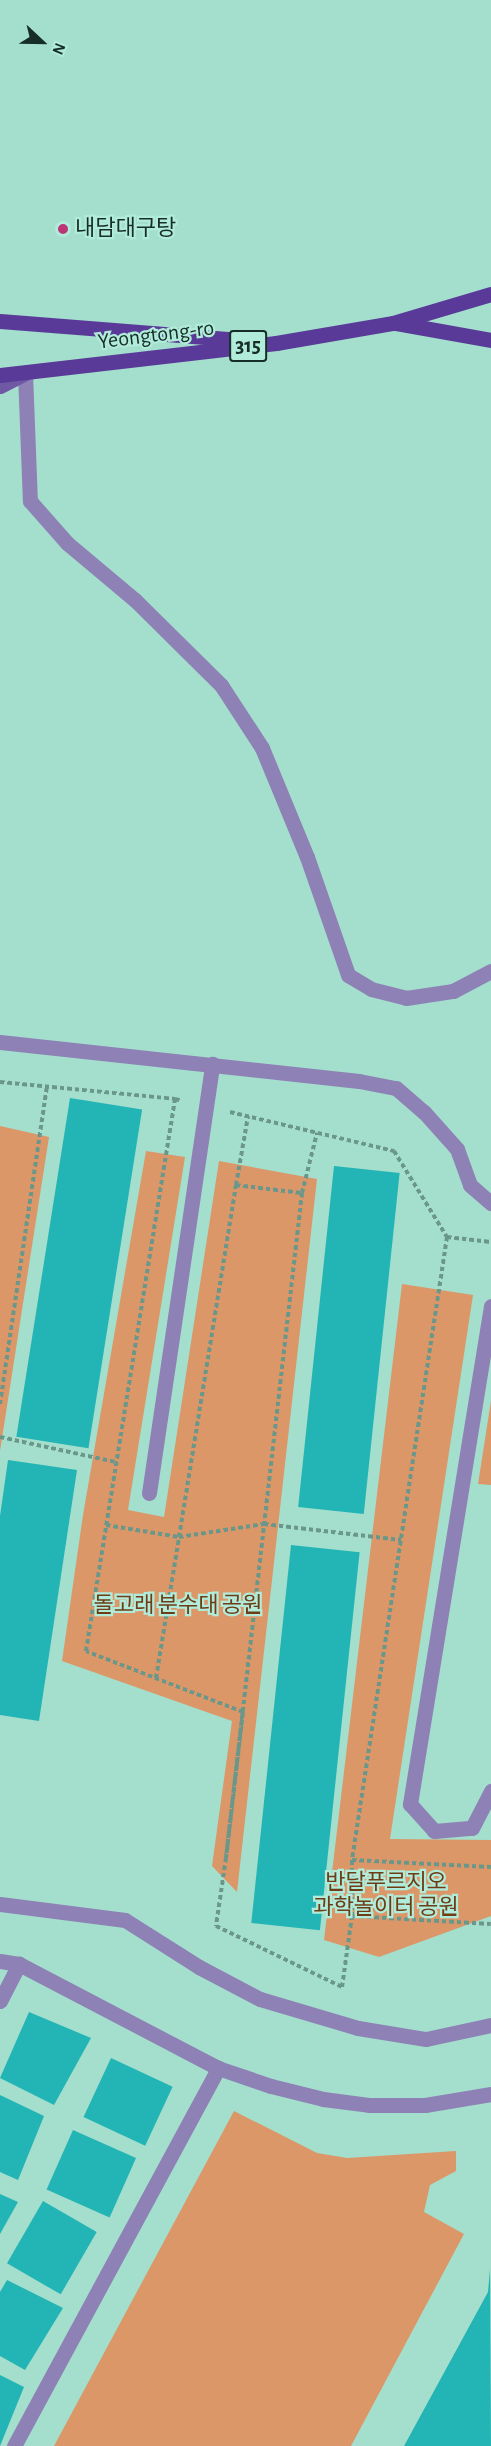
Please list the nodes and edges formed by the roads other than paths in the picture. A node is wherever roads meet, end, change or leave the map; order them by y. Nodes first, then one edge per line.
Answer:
1 (491, 294) edge
2 (0, 321) edge
3 (393, 323) junction
4 (491, 340) edge
5 (276, 342) junction
6 (25, 373) junction
7 (0, 375) edge
8 (0, 386) edge
9 (491, 971) edge
10 (0, 1042) edge
11 (212, 1064) junction
12 (491, 1203) edge
13 (491, 1306) edge
14 (149, 1493) dead end
15 (491, 1791) edge
16 (0, 1904) edge
17 (0, 1960) edge
18 (19, 1964) junction
19 (0, 2001) edge
20 (491, 2025) edge
21 (218, 2068) junction
22 (491, 2094) edge
23 (14, 2446) edge

1 - 3 main road, Yeongtong-ro / 315
2 - 5 main road, 315
3 - 4 main road
3 - 5 main road, Yeongtong-ro / 315
5 - 6 main road, Yeongtong-ro / 315
6 - 7 main road, Yeongtong-ro / 315
6 - 8 main road
6 - 9 street
10 - 11 street
11 - 12 street
11 - 14 street
13 - 15 street
16 - 20 street
17 - 18 street
18 - 19 street
18 - 21 street
21 - 22 street
21 - 23 street

